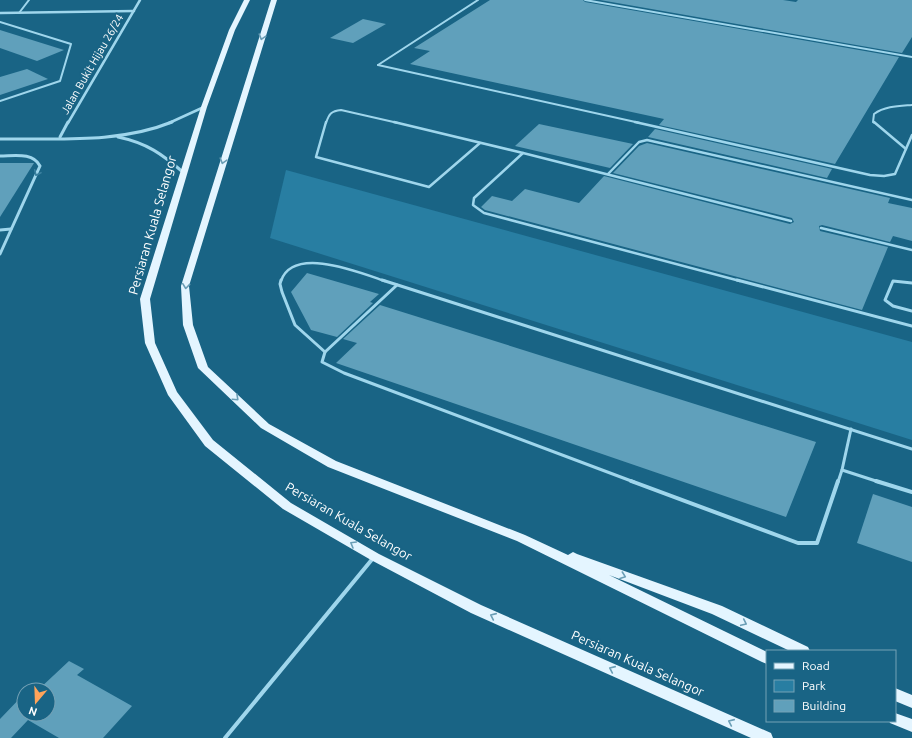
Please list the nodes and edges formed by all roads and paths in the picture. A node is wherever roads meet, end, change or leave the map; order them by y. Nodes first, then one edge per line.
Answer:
1 (29, 0) edge
2 (140, 0) edge
3 (247, 0) edge
4 (274, 0) edge
5 (478, 0) edge
6 (585, 0) edge
7 (134, 11) junction
8 (0, 13) edge
9 (19, 13) junction
10 (0, 22) edge
11 (912, 56) edge
12 (0, 101) edge
13 (912, 105) edge
14 (204, 106) junction
15 (912, 135) edge
16 (115, 136) junction
17 (60, 137) junction
18 (0, 139) edge
19 (480, 143) junction
20 (906, 149) junction
21 (523, 153) junction
22 (0, 156) edge
23 (184, 173) junction
24 (608, 174) junction
25 (912, 200) edge
26 (791, 221) dead end
27 (821, 228) dead end
28 (11, 229) junction
29 (0, 230) edge
30 (912, 250) edge
31 (0, 254) edge
32 (912, 283) edge
33 (397, 285) junction
34 (912, 311) edge
35 (912, 326) edge
36 (325, 352) junction
37 (851, 429) junction
38 (912, 449) edge
39 (842, 470) junction
40 (912, 492) edge
41 (521, 538) junction
42 (375, 557) junction
43 (801, 650) edge
44 (766, 658) edge
45 (896, 694) edge
46 (912, 702) edge
47 (896, 719) edge
48 (912, 726) edge
49 (225, 738) edge
50 (766, 738) edge

1 - 9 lane
2 - 7 street, Jalan Bukit Hijau 26/24
3 - 14 main road, Persiaran Kuala Selangor
4 -> 41 main road
5 - 20 lane
6 - 11 lane
7 - 9 street
7 - 17 street, Jalan Bukit Hijau 26/24
8 - 9 street
10 - 12 lane
13 - 20 lane
14 - 16 street
14 - 23 main road, Persiaran Kuala Selangor
15 - 20 lane
16 - 17 street
16 - 23 street
17 - 18 street
19 - 19 lane
19 - 21 lane
21 - 24 lane
21 - 35 lane
22 -> 28 street
42 -> 23 main road, Persiaran Kuala Selangor
24 - 25 lane
24 - 26 lane
27 - 30 lane
28 - 29 street
28 - 31 street
32 - 34 lane
33 - 36 lane
33 - 36 lane
33 - 37 lane
36 - 39 lane
37 - 38 lane
37 - 39 lane
39 - 40 lane
41 -> 43 main road
41 - 44 main road
42 - 49 lane
50 -> 42 main road, Persiaran Kuala Selangor
45 - 46 main road
47 - 48 main road

